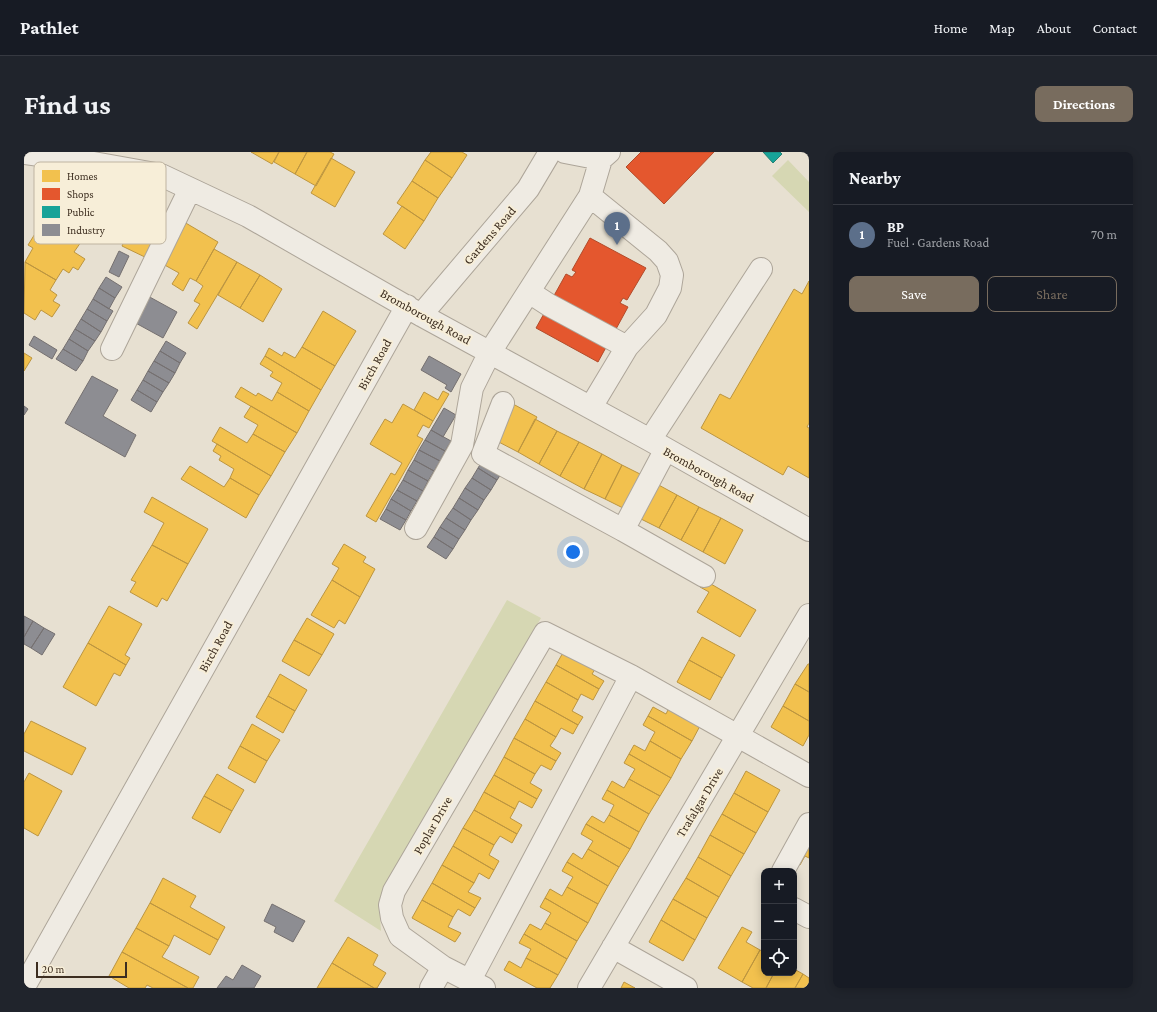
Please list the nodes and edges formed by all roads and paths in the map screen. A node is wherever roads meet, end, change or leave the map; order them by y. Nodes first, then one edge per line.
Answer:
1 (550, 152) edge
2 (565, 152) edge
3 (24, 154) edge
4 (605, 156) edge
5 (88, 162) edge
6 (166, 177) edge
7 (190, 189) junction
8 (590, 196) junction
9 (166, 238) edge
10 (163, 244) edge
11 (762, 269) dead end
12 (529, 292) junction
13 (414, 310) junction
14 (627, 347) junction
15 (112, 349) dead end
16 (490, 352) junction
17 (503, 403) dead end
18 (591, 408) junction
19 (658, 445) junction
20 (416, 528) dead end
21 (622, 530) junction
22 (809, 530) edge
23 (704, 576) dead end
24 (809, 615) edge
25 (631, 676) junction
26 (738, 736) junction
27 (809, 776) edge
28 (809, 824) edge
29 (784, 868) edge
30 (797, 911) edge
31 (809, 917) edge
32 (613, 947) junction
33 (443, 967) junction
34 (477, 984) edge
35 (24, 987) edge
36 (431, 988) edge
37 (589, 988) edge
38 (686, 988) edge

1 - 13 street, Gardens Road
2 - 4 street
3 - 5 street, Bromborough Road
4 - 8 street
6 - 7 street, Bromborough Road
7 - 9 street
7 - 13 street, Bromborough Road
8 - 12 street
8 - 14 street
10 - 15 street
11 - 19 street
12 - 14 street
12 - 16 street
13 - 16 street, Bromborough Road
13 - 35 street, Birch Road
14 - 18 street
16 - 18 street, Bromborough Road
16 - 20 street
17 - 21 street
18 - 19 street, Bromborough Road
19 - 21 street
19 - 22 street, Bromborough Road
21 - 23 street
24 - 26 street, Trafalgar Drive
25 - 26 street
25 - 33 street, Poplar Drive
25 - 34 street
26 - 27 street
26 - 32 street, Trafalgar Drive
28 - 29 street
30 - 31 street
32 - 37 street, Trafalgar Drive
32 - 38 street
33 - 34 street, Poplar Drive
33 - 36 street

